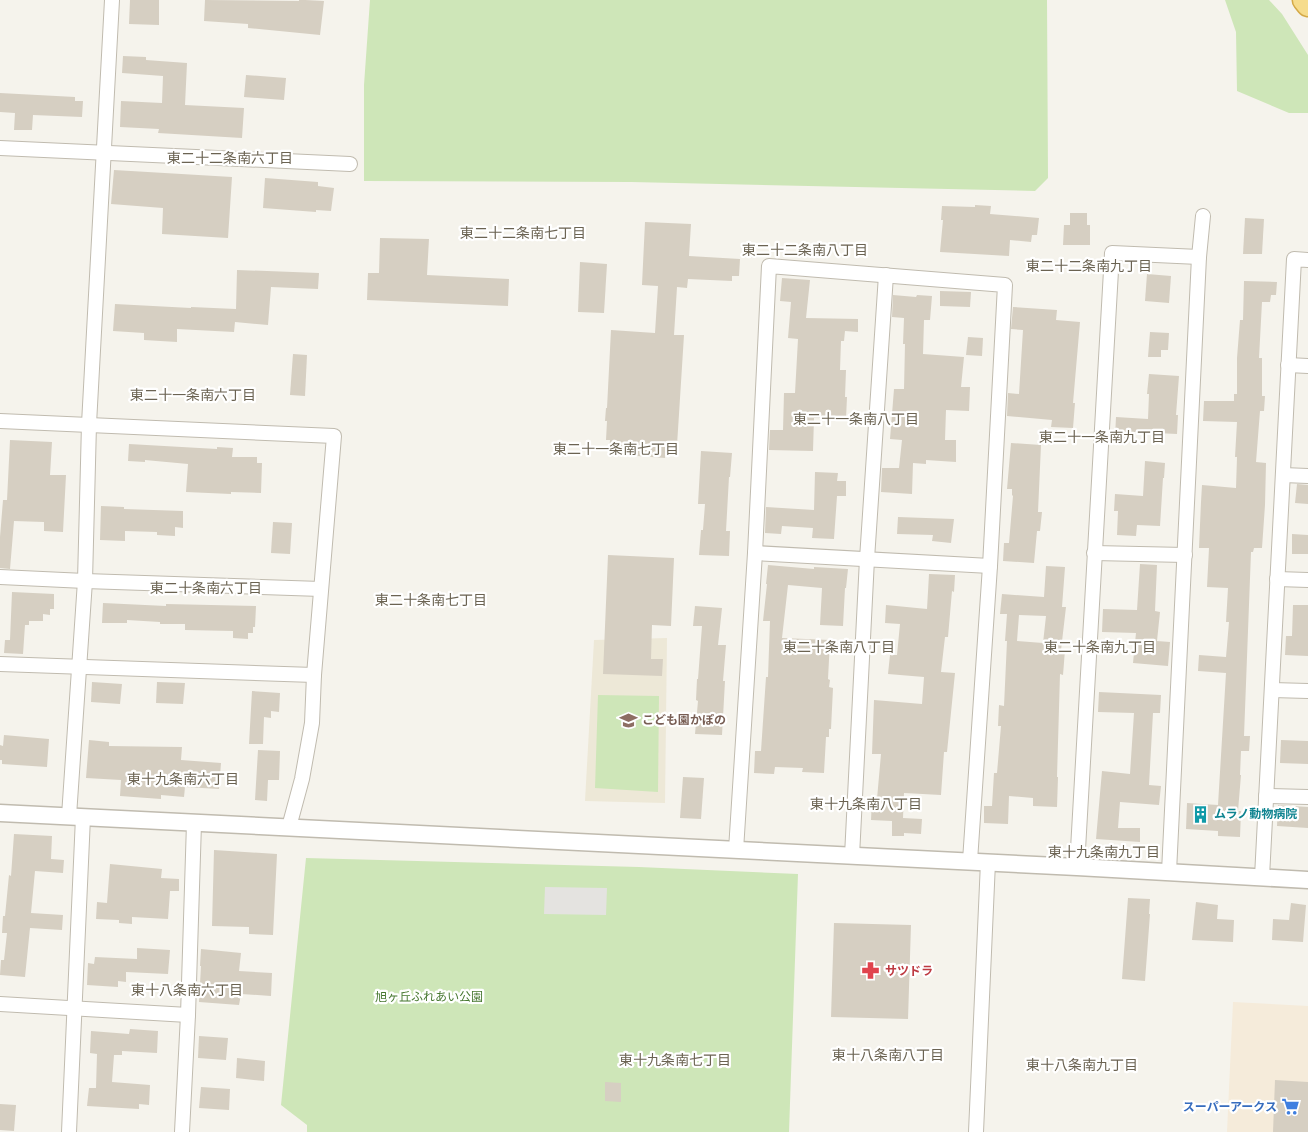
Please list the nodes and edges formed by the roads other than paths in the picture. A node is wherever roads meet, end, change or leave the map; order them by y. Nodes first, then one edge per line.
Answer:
1 (112, 0) edge
2 (1304, 0) edge
3 (1308, 5) edge
4 (0, 148) edge
5 (104, 153) junction
6 (350, 164) dead end
7 (1203, 216) dead end
8 (1200, 257) junction
9 (1308, 260) edge
10 (886, 275) junction
11 (1288, 365) junction
12 (1308, 366) edge
13 (0, 421) edge
14 (89, 424) junction
15 (1283, 475) junction
16 (1308, 476) edge
17 (755, 553) junction
18 (1094, 553) junction
19 (1185, 555) junction
20 (868, 559) junction
21 (990, 566) junction
22 (0, 577) edge
23 (1277, 580) junction
24 (1308, 580) edge
25 (85, 581) junction
26 (321, 589) junction
27 (0, 664) edge
28 (79, 667) junction
29 (314, 676) junction
30 (1272, 690) junction
31 (1308, 691) edge
32 (1266, 796) junction
33 (1308, 797) edge
34 (0, 813) edge
35 (76, 817) junction
36 (194, 822) junction
37 (289, 827) junction
38 (736, 850) junction
39 (852, 856) junction
40 (970, 861) junction
41 (988, 862) junction
42 (1077, 867) junction
43 (1170, 872) junction
44 (1262, 876) junction
45 (1308, 880) edge
46 (0, 1004) edge
47 (74, 1007) junction
48 (188, 1015) junction
49 (69, 1132) edge
50 (182, 1132) edge
51 (976, 1132) edge

1 - 5 street
2 - 3 highway
4 - 5 street
5 - 6 street
5 - 14 street
7 - 8 street
8 - 18 street
8 - 19 street
9 - 11 street
10 - 17 street
10 - 20 street
10 - 21 street
11 - 12 street
11 - 15 street
13 - 14 street
14 - 25 street
14 - 26 street
15 - 16 street
15 - 23 street
17 - 20 street
17 - 38 street
18 - 19 street
18 - 42 street
19 - 43 street
20 - 21 street
20 - 39 street
21 - 40 street
22 - 25 street
23 - 24 street
23 - 30 street
25 - 26 street
25 - 28 street
26 - 29 street
27 - 28 street
28 - 29 street
28 - 35 street
29 - 37 street
30 - 31 street
30 - 32 street
32 - 33 street
32 - 44 street
34 - 35 street
35 - 36 street
35 - 47 street
36 - 37 street
36 - 48 street
37 - 38 street
38 - 39 street
39 - 40 street
40 - 41 street
41 - 42 street
41 - 51 street
42 - 43 street
43 - 44 street
44 - 45 street
46 - 47 street
47 - 48 street
47 - 49 street
48 - 50 street

